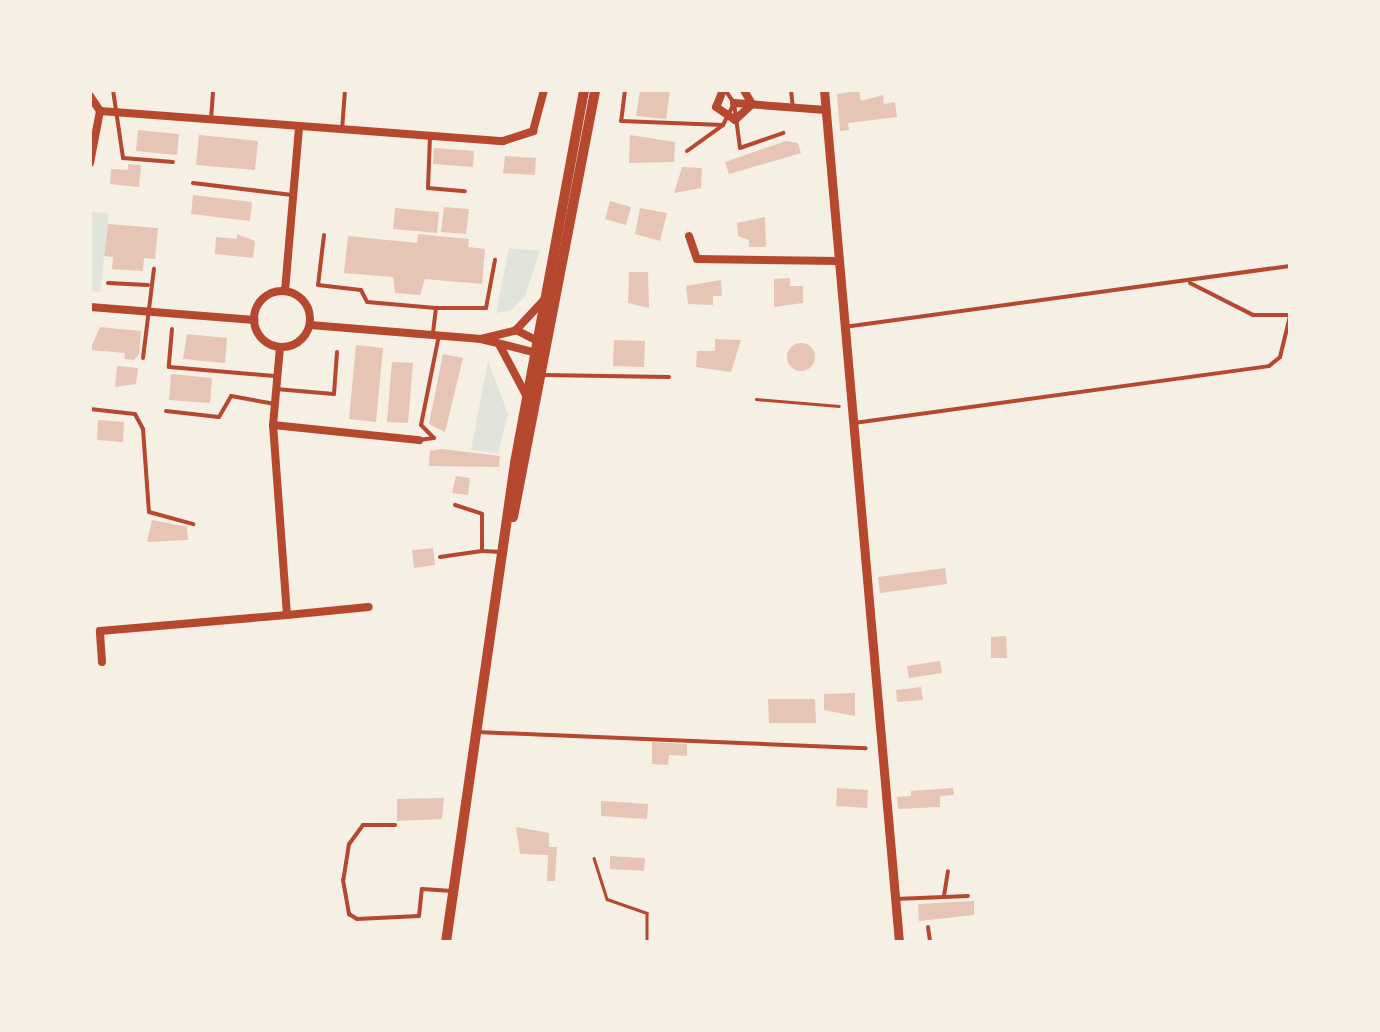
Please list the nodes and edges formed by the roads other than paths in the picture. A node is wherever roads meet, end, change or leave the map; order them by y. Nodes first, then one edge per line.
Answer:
1 (113, 90) edge
2 (213, 90) edge
3 (345, 90) edge
4 (544, 90) edge
5 (584, 90) edge
6 (595, 90) edge
7 (625, 90) edge
8 (724, 90) edge
9 (744, 90) edge
10 (791, 90) edge
11 (824, 90) edge
12 (90, 96) edge
13 (734, 103) junction
14 (752, 104) junction
15 (793, 108) junction
16 (100, 110) junction
17 (826, 110) junction
18 (117, 113) junction
19 (211, 120) junction
20 (728, 121) junction
21 (299, 126) junction
22 (342, 130) junction
23 (783, 133) dead end
24 (430, 136) junction
25 (687, 151) dead end
26 (173, 162) dead end
27 (90, 163) edge
28 (192, 183) dead end
29 (465, 191) dead end
30 (293, 195) junction
31 (324, 235) dead end
32 (688, 236) dead end
33 (495, 260) dead end
34 (840, 261) junction
35 (1290, 266) edge
36 (154, 269) dead end
37 (1190, 282) junction
38 (108, 283) dead end
39 (149, 285) junction
40 (284, 291) junction
41 (546, 296) junction
42 (90, 306) edge
43 (436, 308) junction
44 (148, 311) junction
45 (1290, 315) edge
46 (254, 320) junction
47 (310, 324) junction
48 (844, 326) junction
49 (553, 329) junction
50 (172, 330) dead end
51 (516, 330) junction
52 (436, 335) junction
53 (481, 338) junction
54 (541, 342) junction
55 (500, 346) junction
56 (280, 348) junction
57 (336, 352) dead end
58 (535, 355) junction
59 (143, 358) dead end
60 (544, 374) junction
61 (277, 376) junction
62 (669, 377) dead end
63 (276, 389) junction
64 (540, 392) junction
65 (527, 396) junction
66 (275, 404) junction
67 (90, 409) edge
68 (166, 411) dead end
69 (853, 424) junction
70 (273, 425) junction
71 (419, 440) joint
72 (456, 505) dead end
73 (192, 524) dead end
74 (482, 551) junction
75 (502, 552) junction
76 (440, 557) dead end
77 (369, 607) dead end
78 (287, 615) junction
79 (491, 621) junction
80 (102, 662) dead end
81 (473, 732) junction
82 (866, 748) dead end
83 (395, 825) dead end
84 (948, 871) dead end
85 (452, 891) junction
86 (968, 896) dead end
87 (944, 897) junction
88 (895, 899) junction
89 (928, 927) dead end
90 (446, 942) edge
91 (899, 942) edge
92 (930, 942) edge

1 - 18 lane
2 - 19 lane
3 - 22 lane
4 - 24 street
5 - 41 main road
6 - 49 main road
7 - 20 lane
8 - 13 lane
8 - 20 street
9 - 14 street
10 - 15 lane
11 - 17 street
12 - 16 street
13 - 14 street
13 - 20 lane
14 - 15 street
14 - 20 street
15 - 17 street
16 - 18 street
16 - 27 street
17 - 34 street
18 - 19 street
18 - 26 lane
19 - 21 street
20 - 23 lane
20 - 25 lane
21 - 22 street
21 - 30 street
22 - 24 street
24 - 29 lane
28 - 30 lane
30 - 40 street
31 - 43 lane
32 - 34 street
33 - 43 lane
34 - 48 street
35 - 37 lane
36 - 39 lane
37 - 45 lane
37 - 48 lane
38 - 39 lane
39 - 44 lane
40 - 46 street
40 - 47 street
41 - 51 street
41 - 54 main road
42 - 44 street
43 - 52 lane
44 - 46 street
44 - 59 lane
45 - 69 lane
46 - 56 street
47 - 52 street
47 - 56 street
48 - 69 street
49 - 54 street
49 - 60 main road
50 - 61 lane
51 - 53 street
51 - 54 street
52 - 53 street
52 - 71 lane
53 - 55 street
54 - 58 main road
54 - 64 street
55 - 58 street
55 - 65 street
56 - 61 street
57 - 63 lane
58 - 65 main road
60 - 62 lane
60 - 64 main road
61 - 63 street
63 - 66 street
64 - 79 main road
65 - 75 main road
66 - 68 lane
66 - 70 street
67 - 73 lane
69 - 88 street
70 - 71 street
70 - 78 street
72 - 74 lane
74 - 75 lane
74 - 76 lane
75 - 79 main road
77 - 78 street
78 - 80 street
79 - 81 main road
81 - 82 lane
81 - 85 main road
83 - 85 lane
84 - 87 lane
85 - 90 main road
86 - 87 lane
87 - 88 lane
88 - 91 street
89 - 92 lane

